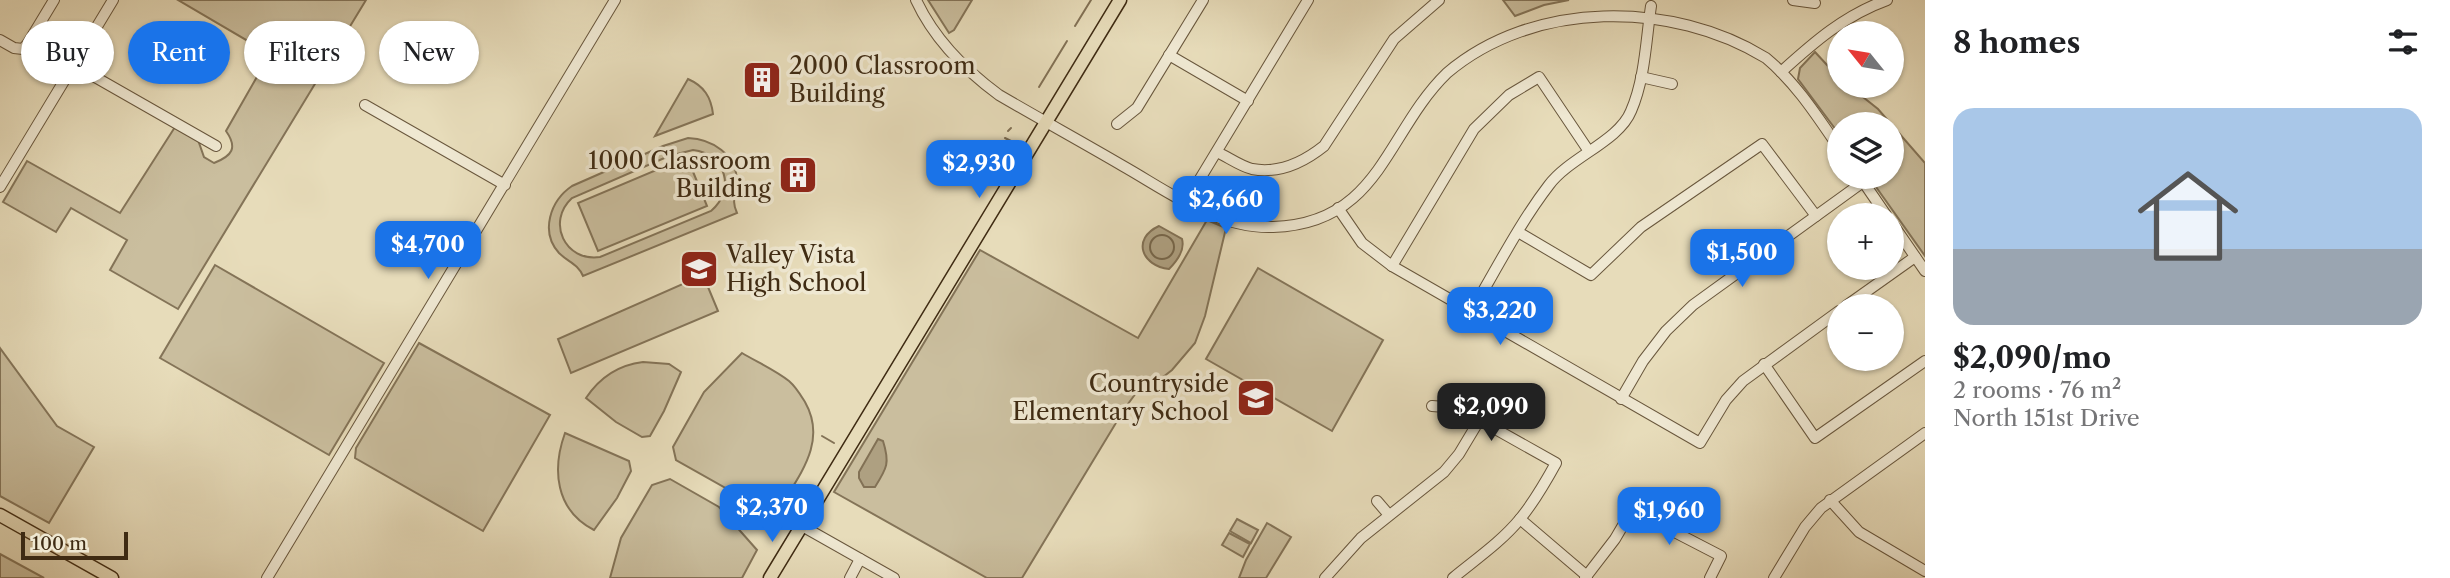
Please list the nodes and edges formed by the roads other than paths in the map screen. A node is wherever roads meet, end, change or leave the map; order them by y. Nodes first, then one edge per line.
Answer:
1 (54, 0) edge
2 (113, 0) edge
3 (615, 0) edge
4 (915, 0) edge
5 (1120, 0) edge
6 (1203, 0) edge
7 (1308, 0) edge
8 (1440, 0) edge
9 (1793, 0) edge
10 (1884, 1) edge
11 (1815, 3) dead end
12 (1640, 5) dead end
13 (1558, 10) dead end
14 (1685, 13) dead end
15 (100, 21) edge
16 (0, 40) edge
17 (1169, 55) junction
18 (1781, 72) junction
19 (1641, 77) junction
20 (62, 84) edge
21 (107, 84) edge
22 (1672, 84) dead end
23 (1248, 101) junction
24 (365, 105) dead end
25 (1046, 122) junction
26 (1117, 124) dead end
27 (1827, 131) edge
28 (216, 146) dead end
29 (1588, 150) junction
30 (1217, 152) junction
31 (505, 185) junction
32 (0, 187) edge
33 (1849, 189) edge
34 (1186, 202) junction
35 (1338, 208) junction
36 (1816, 216) junction
37 (1518, 232) junction
38 (1904, 241) edge
39 (1915, 257) junction
40 (1392, 266) junction
41 (1925, 271) edge
42 (1863, 294) edge
43 (1471, 312) junction
44 (1827, 319) edge
45 (1925, 361) edge
46 (1764, 364) junction
47 (1621, 399) junction
48 (1432, 406) dead end
49 (1480, 419) junction
50 (1925, 433) edge
51 (1830, 500) junction
52 (1377, 501) dead end
53 (0, 515) edge
54 (1389, 515) junction
55 (1520, 519) junction
56 (802, 526) junction
57 (860, 559) junction
58 (1925, 571) edge
59 (1586, 577) edge
60 (112, 578) edge
61 (267, 578) edge
62 (770, 578) edge
63 (849, 578) edge
64 (894, 578) edge
65 (1325, 578) edge
66 (1453, 578) edge
67 (1710, 578) edge
68 (1774, 578) edge

1 - 16 street
2 - 15 street
3 - 31 street
4 - 25 street
5 - 25 main road
6 - 17 street
7 - 23 street
8 - 30 street
9 - 11 street
10 - 18 street
12 - 19 street
13 - 35 street
14 - 18 street
17 - 23 street
17 - 26 street
18 - 27 street
19 - 22 street
19 - 29 street
20 - 32 street
21 - 28 street
23 - 30 street
24 - 31 street
25 - 34 street
25 - 56 main road
29 - 37 street
29 - 40 street
30 - 34 street
31 - 61 street
33 - 36 street
34 - 35 street
35 - 40 street
36 - 37 street
36 - 47 street
37 - 43 street
38 - 39 street
39 - 41 street
39 - 42 street
40 - 43 street
43 - 47 street
44 - 46 street
45 - 46 street
46 - 47 street
48 - 49 street
49 - 54 street
49 - 55 street
50 - 51 street
51 - 58 street
51 - 68 street
52 - 54 street
53 - 60 main road
54 - 65 street
55 - 59 street
55 - 66 street
56 - 57 street
56 - 62 main road
57 - 63 street
57 - 64 street
59 - 67 street

